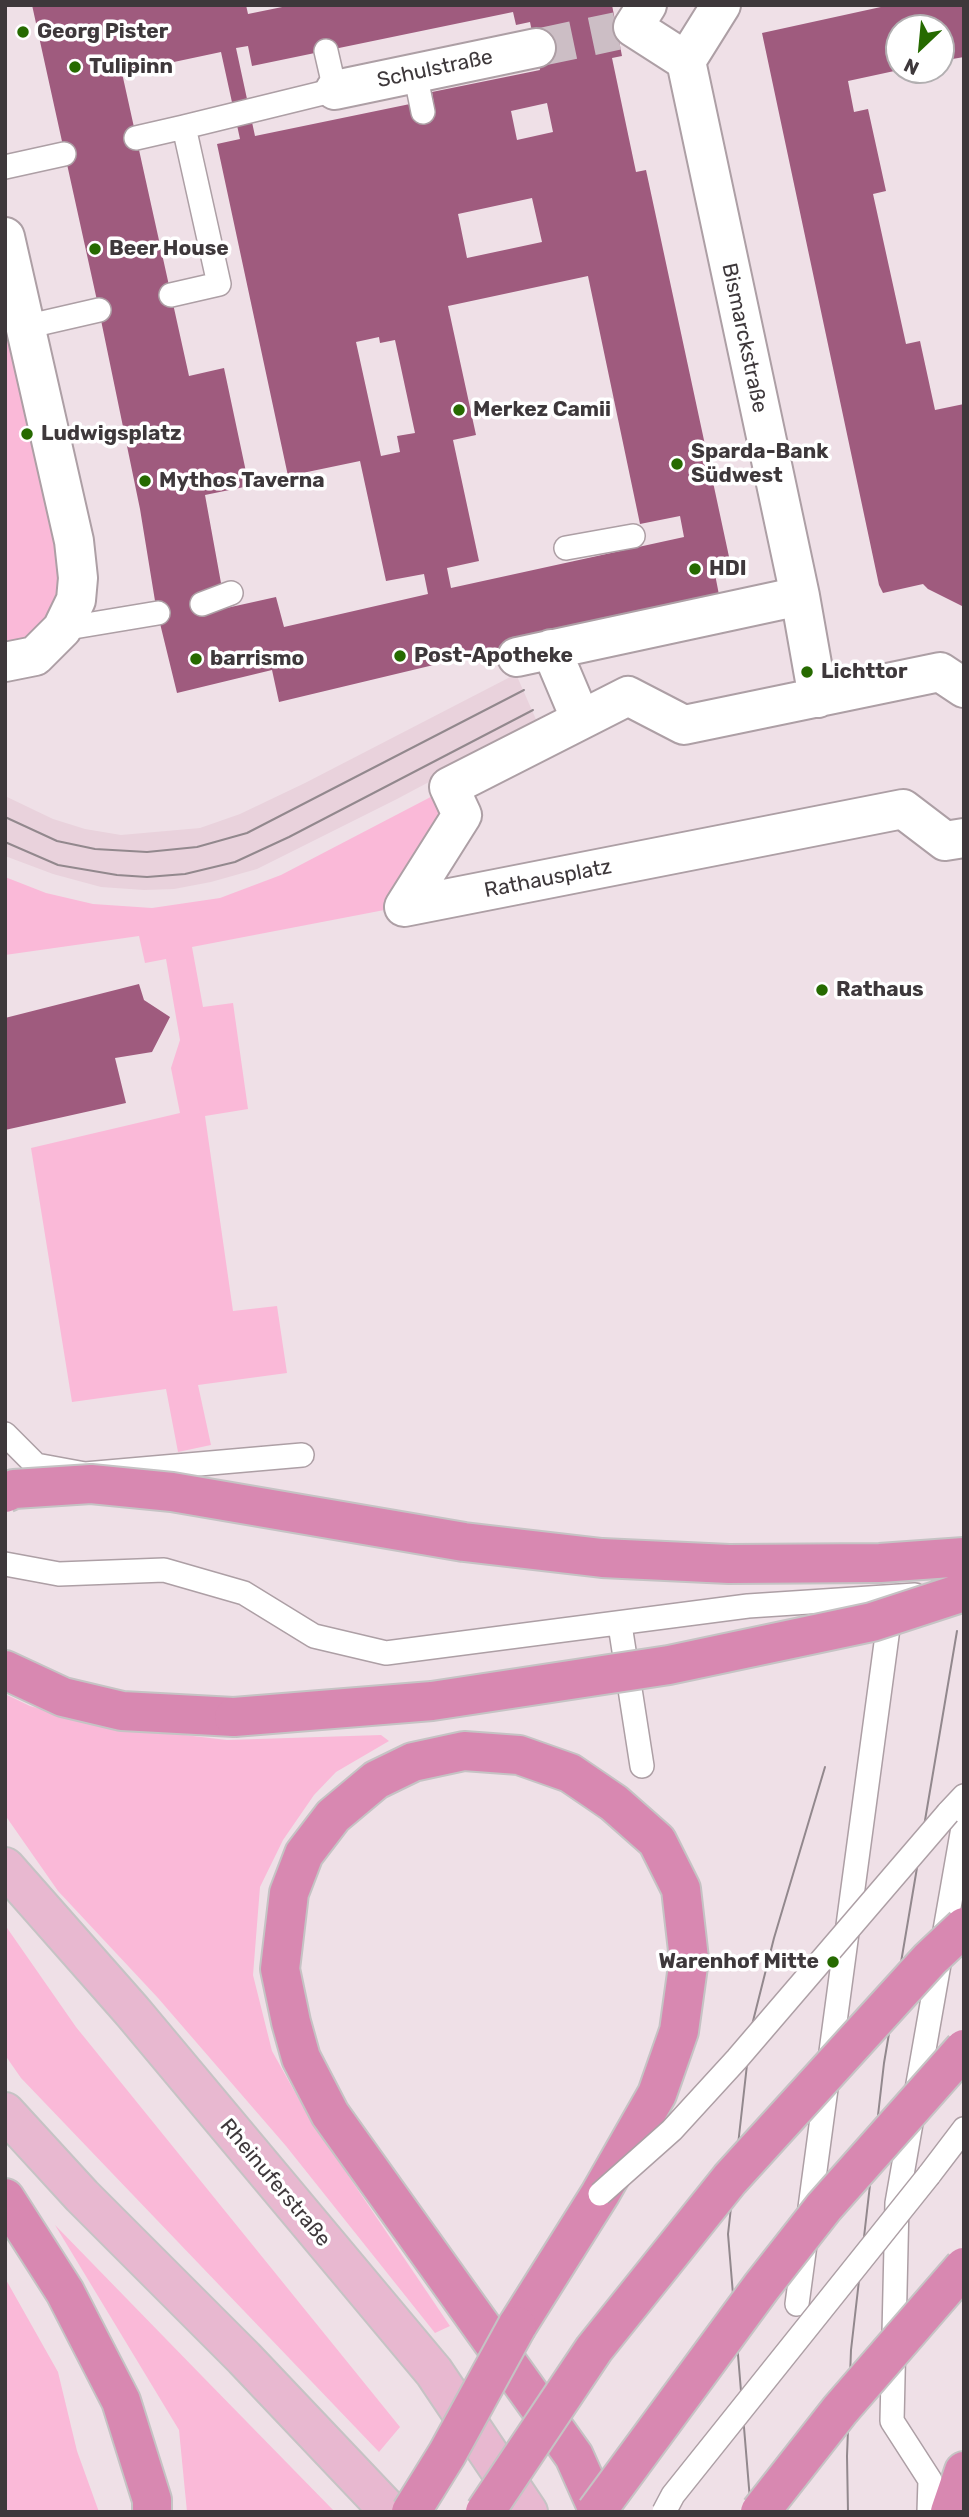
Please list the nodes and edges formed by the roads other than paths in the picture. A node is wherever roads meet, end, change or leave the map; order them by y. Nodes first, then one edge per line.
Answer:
1 (723, 5) edge
2 (632, 21) edge
3 (536, 48) tunnel mouth
4 (326, 51) dead end
5 (686, 61) junction
6 (415, 73) junction
7 (335, 90) junction
8 (423, 112) dead end
9 (184, 127) junction
10 (136, 138) dead end
11 (64, 154) dead end
12 (5, 167) edge
13 (5, 237) edge
14 (171, 295) dead end
15 (99, 310) dead end
16 (25, 327) junction
17 (633, 536) dead end
18 (566, 548) dead end
19 (231, 593) dead end
20 (800, 596) junction
21 (202, 604) dead end
22 (158, 612) dead end
23 (62, 629) junction
24 (5, 662) edge
25 (964, 688) edge
26 (818, 698) junction
27 (581, 720) junction
28 (964, 838) edge
29 (5, 1434) edge
30 (302, 1455) dead end
31 (5, 1493) edge
32 (964, 1557) edge
33 (5, 1564) edge
34 (964, 1592) edge
35 (892, 1597) junction
36 (620, 1625) junction
37 (5, 1670) edge
38 (642, 1766) dead end
39 (964, 1796) edge
40 (959, 1816) edge
41 (5, 1867) edge
42 (964, 1927) edge
43 (964, 2049) edge
44 (5, 2112) edge
45 (964, 2129) edge
46 (600, 2193) junction
47 (5, 2199) edge
48 (964, 2267) edge
49 (797, 2304) dead end
50 (964, 2471) edge
51 (152, 2512) edge
52 (390, 2512) edge
53 (411, 2512) edge
54 (485, 2512) edge
55 (528, 2512) edge
56 (597, 2512) edge
57 (664, 2512) edge
58 (760, 2512) edge
59 (929, 2512) edge
60 (950, 2512) edge

1 - 5 street
2 - 5 street
3 - 6 street, Schulstraße
4 - 7 lane
5 - 20 street, Bismarckstraße
6 - 7 street, Schulstraße
6 - 8 lane
7 - 9 lane
9 - 10 lane
9 - 14 lane
11 - 12 lane
13 - 16 street
15 - 16 lane
16 - 23 street
17 - 18 lane
19 - 21 lane
20 - 26 street, Bismarckstraße
20 - 27 street
22 - 23 lane
23 - 24 street
25 - 26 street, Rathausplatz
26 - 27 street, Rathausplatz
27 - 28 street, Rathausplatz
29 - 30 lane
31 - 32 highway, bridge
33 - 36 lane
34 - 35 lane
34 - 37 highway, bridge
35 - 36 lane
35 - 49 lane
36 - 38 lane
39 - 40 lane
40 - 46 lane, bridge
40 - 59 lane
41 - 55 main road, Rheinuferstraße
42 - 54 highway, bridge
43 - 56 highway, bridge
44 - 52 main road
45 - 57 lane, bridge
46 - 53 highway, bridge
46 - 56 highway
47 - 51 highway
48 - 58 highway, bridge
50 - 60 highway

